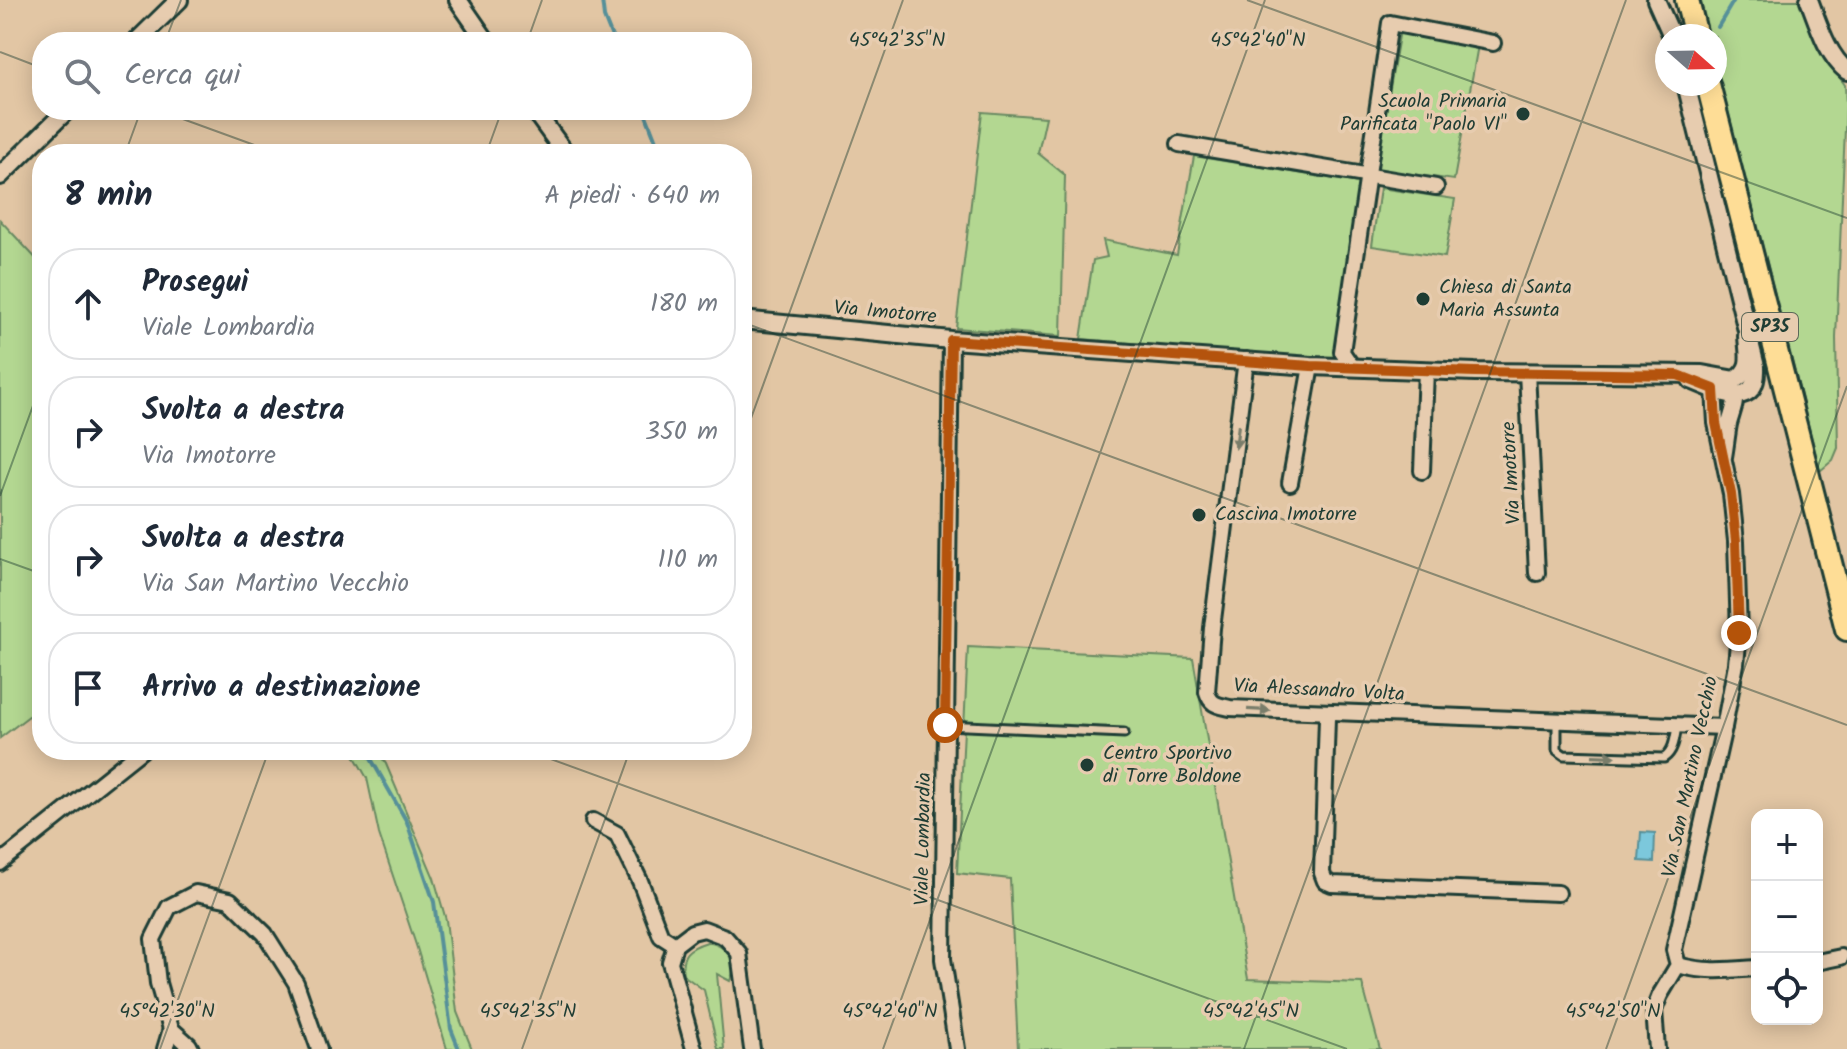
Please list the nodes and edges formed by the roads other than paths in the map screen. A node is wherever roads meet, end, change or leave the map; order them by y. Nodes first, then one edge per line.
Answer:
1 (179, 0) edge
2 (458, 0) edge
3 (1656, 0) edge
4 (1665, 0) edge
5 (1687, 0) edge
6 (1809, 0) edge
7 (1667, 24) edge
8 (1670, 24) edge
9 (1693, 24) edge
10 (146, 32) edge
11 (480, 32) edge
12 (1493, 43) dead end
13 (1841, 60) edge
14 (1689, 96) edge
15 (1711, 96) edge
16 (57, 120) edge
17 (541, 120) edge
18 (32, 144) edge
19 (32, 144) edge
20 (559, 144) edge
21 (1179, 144) dead end
22 (0, 176) edge
23 (1368, 176) junction
24 (1436, 187) dead end
25 (752, 321) edge
26 (1747, 336) junction
27 (951, 340) junction
28 (1246, 360) junction
29 (1311, 366) junction
30 (1353, 368) junction
31 (1426, 370) junction
32 (1527, 372) junction
33 (1717, 384) junction
34 (1735, 394) junction
35 (1724, 457) junction
36 (1422, 471) dead end
37 (1290, 483) dead end
38 (1537, 573) dead end
39 (1847, 629) edge
40 (1330, 713) junction
41 (1557, 721) junction
42 (945, 725) junction
43 (1677, 725) junction
44 (1724, 727) junction
45 (1124, 733) dead end
46 (130, 760) edge
47 (593, 821) dead end
48 (0, 863) edge
49 (1558, 893) dead end
50 (675, 945) junction
51 (1841, 957) dead end
52 (1823, 961) edge
53 (1678, 965) junction
54 (1751, 968) edge
55 (171, 1029) junction
56 (165, 1049) edge
57 (191, 1049) edge
58 (319, 1049) edge
59 (694, 1049) edge
60 (752, 1049) edge
61 (957, 1049) edge
62 (1657, 1049) edge

1 - 10 street
2 - 11 street
3 - 7 street
4 - 8 street
5 - 9 highway
6 - 13 street
12 - 23 street
14 - 26 street
15 - 39 highway, SP35
16 - 18 street
17 - 20 street
19 - 22 street
21 - 23 street
23 - 24 street
23 - 30 street
25 - 27 street, Via Imotorre
26 - 33 street
26 - 34 street
27 - 28 street, Via Imotorre
27 - 42 street, Viale Lombardia
28 - 29 street, Via Imotorre
28 -> 40 street, Via Alessandro Volta
29 - 30 street, Via Imotorre
29 - 37 street
30 - 31 street, Via Imotorre
31 - 32 street, Via Imotorre
31 - 36 street
32 - 33 street, Via Imotorre
32 - 38 street, Via Imotorre
33 - 34 street
33 - 35 street, Via San Martino Vecchio
34 - 35 street, Via San Martino Vecchio
35 - 44 street, Via San Martino Vecchio
40 - 41 street, Via Alessandro Volta
40 - 49 street
41 - 43 street, Via Alessandro Volta
41 -> 43 lane
42 - 45 lane
42 - 61 street, Viale Lombardia
43 - 44 street, Via Alessandro Volta
44 - 53 street, Via San Martino Vecchio
46 - 48 street
47 - 50 street
50 - 59 street
50 - 60 street
51 - 52 street
53 - 54 street
53 - 62 street, Via San Martino Vecchio
55 - 56 street
55 - 57 street
55 - 58 street

